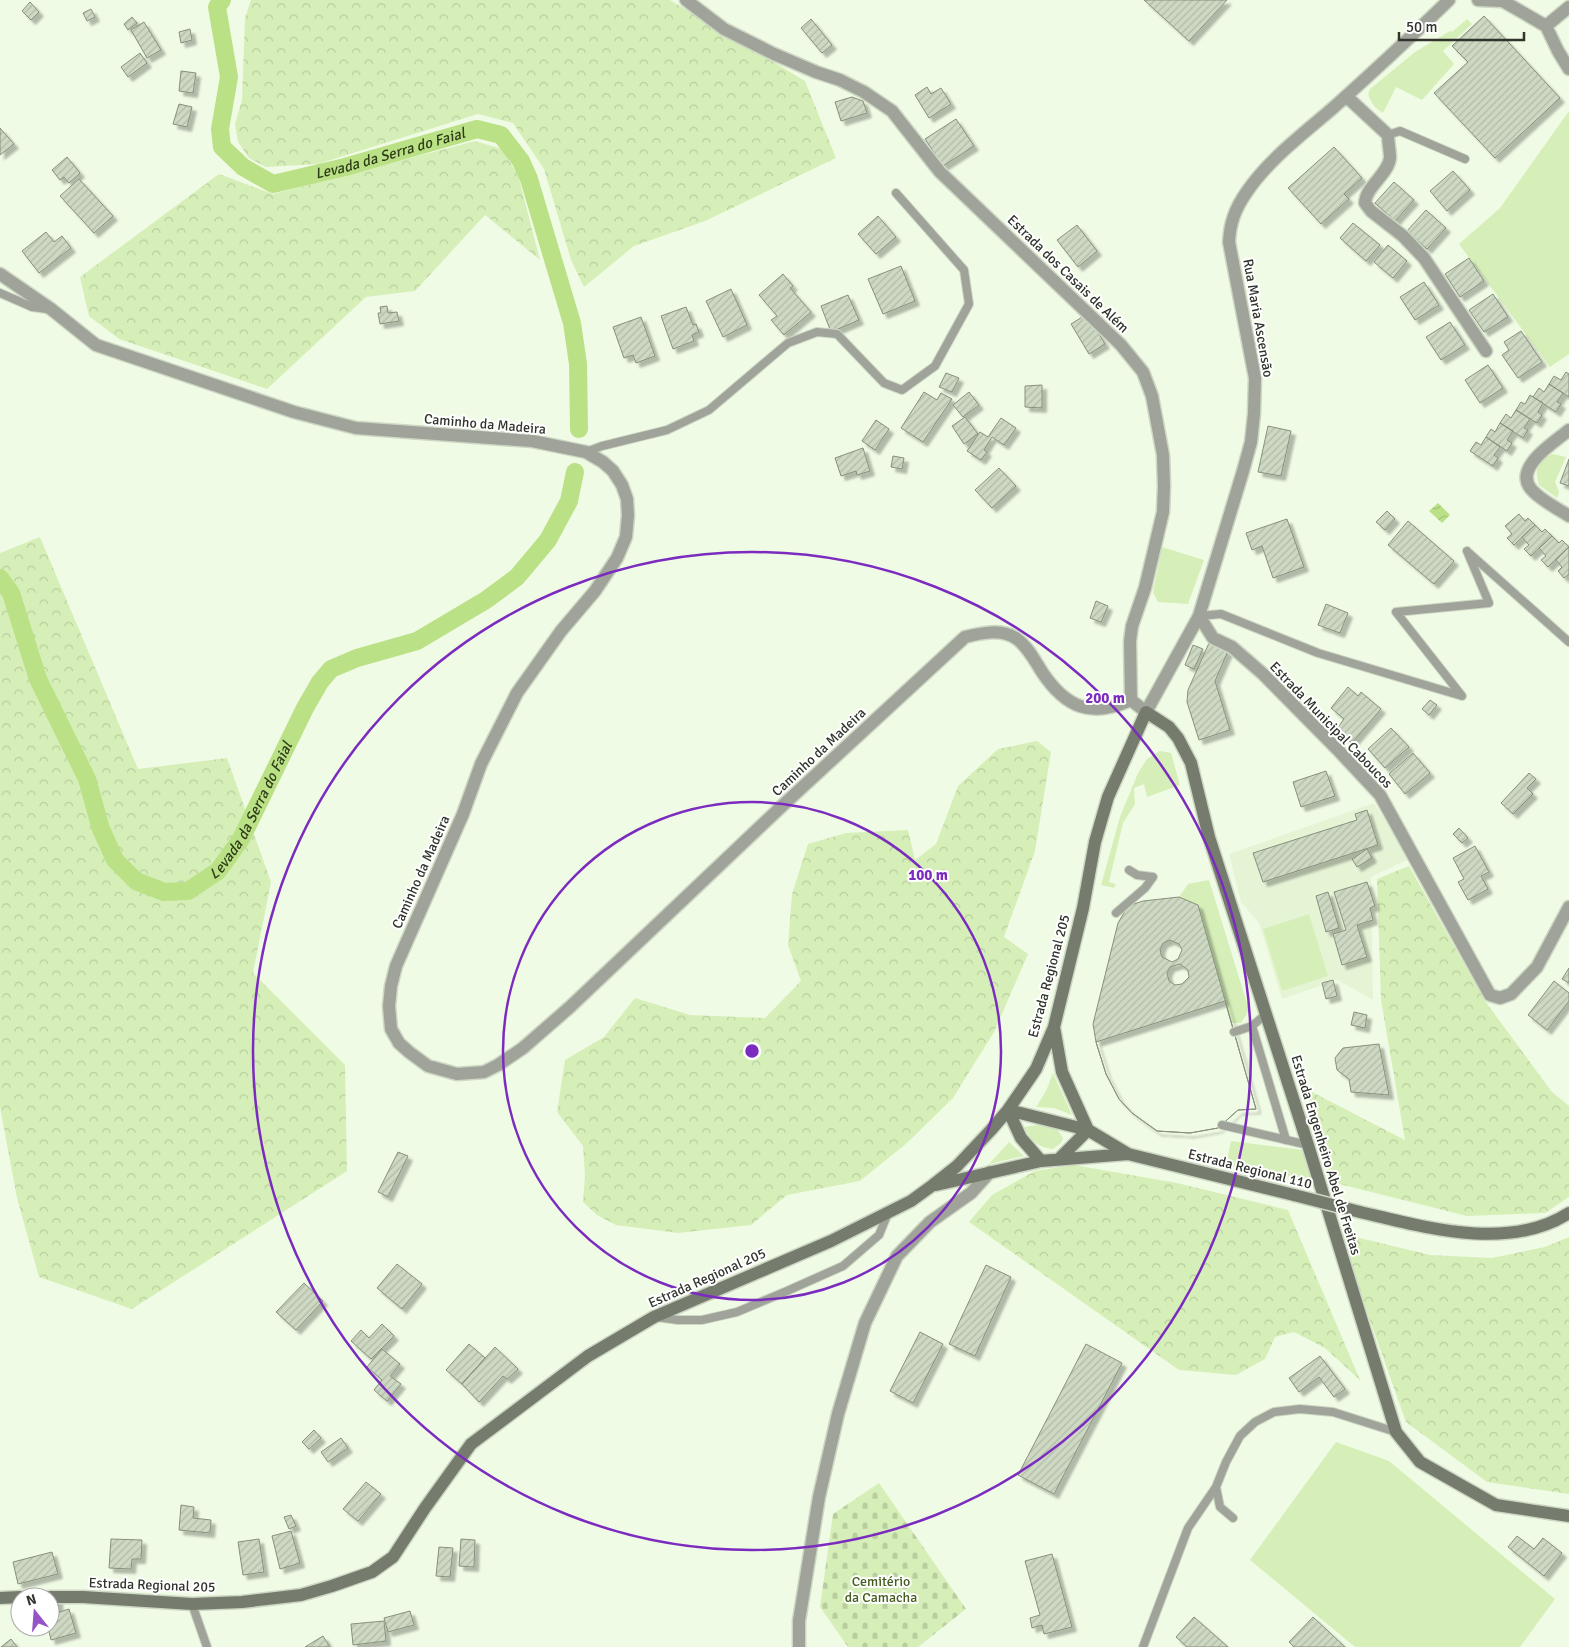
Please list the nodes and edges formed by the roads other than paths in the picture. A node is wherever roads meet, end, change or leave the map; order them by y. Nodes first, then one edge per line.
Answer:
1 (686, 0) edge
2 (1449, 0) edge
3 (1478, 0) edge
4 (1502, 1) edge
5 (1569, 7) edge
6 (1546, 26) junction
7 (1569, 69) edge
8 (1346, 96) junction
9 (1388, 135) junction
10 (1465, 159) dead end
11 (896, 193) dead end
12 (0, 274) edge
13 (0, 293) edge
14 (51, 309) junction
15 (1486, 351) dead end
16 (1569, 430) edge
17 (586, 452) junction
18 (1569, 516) edge
19 (1198, 616) junction
20 (1569, 642) edge
21 (1131, 700) junction
22 (1146, 712) junction
23 (1128, 870) dead end
24 (1569, 907) edge
25 (1116, 913) dead end
26 (1265, 1015) junction
27 (1252, 1026) junction
28 (1054, 1027) junction
29 (1234, 1032) dead end
30 (1008, 1110) junction
31 (1222, 1125) dead end
32 (1088, 1130) junction
33 (1286, 1140) junction
34 (1308, 1145) junction
35 (1128, 1154) junction
36 (1060, 1158) junction
37 (1041, 1161) junction
38 (990, 1172) junction
39 (933, 1185) junction
40 (889, 1213) junction
41 (1569, 1214) edge
42 (654, 1317) junction
43 (1396, 1432) junction
44 (1216, 1487) junction
45 (1569, 1516) edge
46 (1233, 1518) dead end
47 (60, 1597) edge
48 (192, 1604) junction
49 (207, 1647) edge
50 (799, 1647) edge
51 (1143, 1647) edge

1 - 21 street, Estrada dos Casais de Além
2 - 8 street, Rua Maria Ascensão
3 - 4 street
4 - 6 street
5 - 6 street
6 - 7 street
8 - 9 street
8 - 19 street, Rua Maria Ascensão
9 - 10 lane
9 - 15 street
11 - 17 lane
12 - 14 street, Caminho da Madeira
13 - 14 lane
14 - 17 street, Caminho da Madeira
16 - 18 street
17 - 21 street, Caminho da Madeira
19 - 20 lane
19 - 22 street, Rua Maria Ascensão
19 - 24 street, Estrada Municipal Caboucos
21 - 22 street
22 - 26 main road, Estrada Engenheiro Abel de Freitas
22 - 28 main road, Estrada Regional 205
23 - 25 lane
26 - 27 lane
26 - 34 main road, Estrada Engenheiro Abel de Freitas
27 - 29 lane
27 - 33 lane
28 - 30 main road, Estrada Regional 205
28 - 32 main road
30 - 32 main road, Estrada Regional 110
30 - 37 main road
30 - 39 main road, Estrada Regional 205
31 - 33 lane
32 - 35 main road, Estrada Regional 110
32 - 36 main road
33 - 34 lane
34 - 43 main road, Estrada Engenheiro Abel de Freitas
35 - 36 main road, Estrada Regional 110
35 - 41 main road, Estrada Regional 110, bridge
36 - 37 main road, Estrada Regional 110
37 - 38 main road, Estrada Regional 110
38 - 39 main road, Estrada Regional 110
38 - 50 street
39 - 40 main road, Estrada Regional 205
40 - 42 main road, Estrada Regional 205
40 - 42 lane
42 - 48 main road, Estrada Regional 205
43 - 44 lane
43 - 45 main road, Estrada Engenheiro Abel de Freitas
44 - 46 lane
44 - 51 lane
47 - 48 main road, Estrada Regional 205
48 - 49 lane

